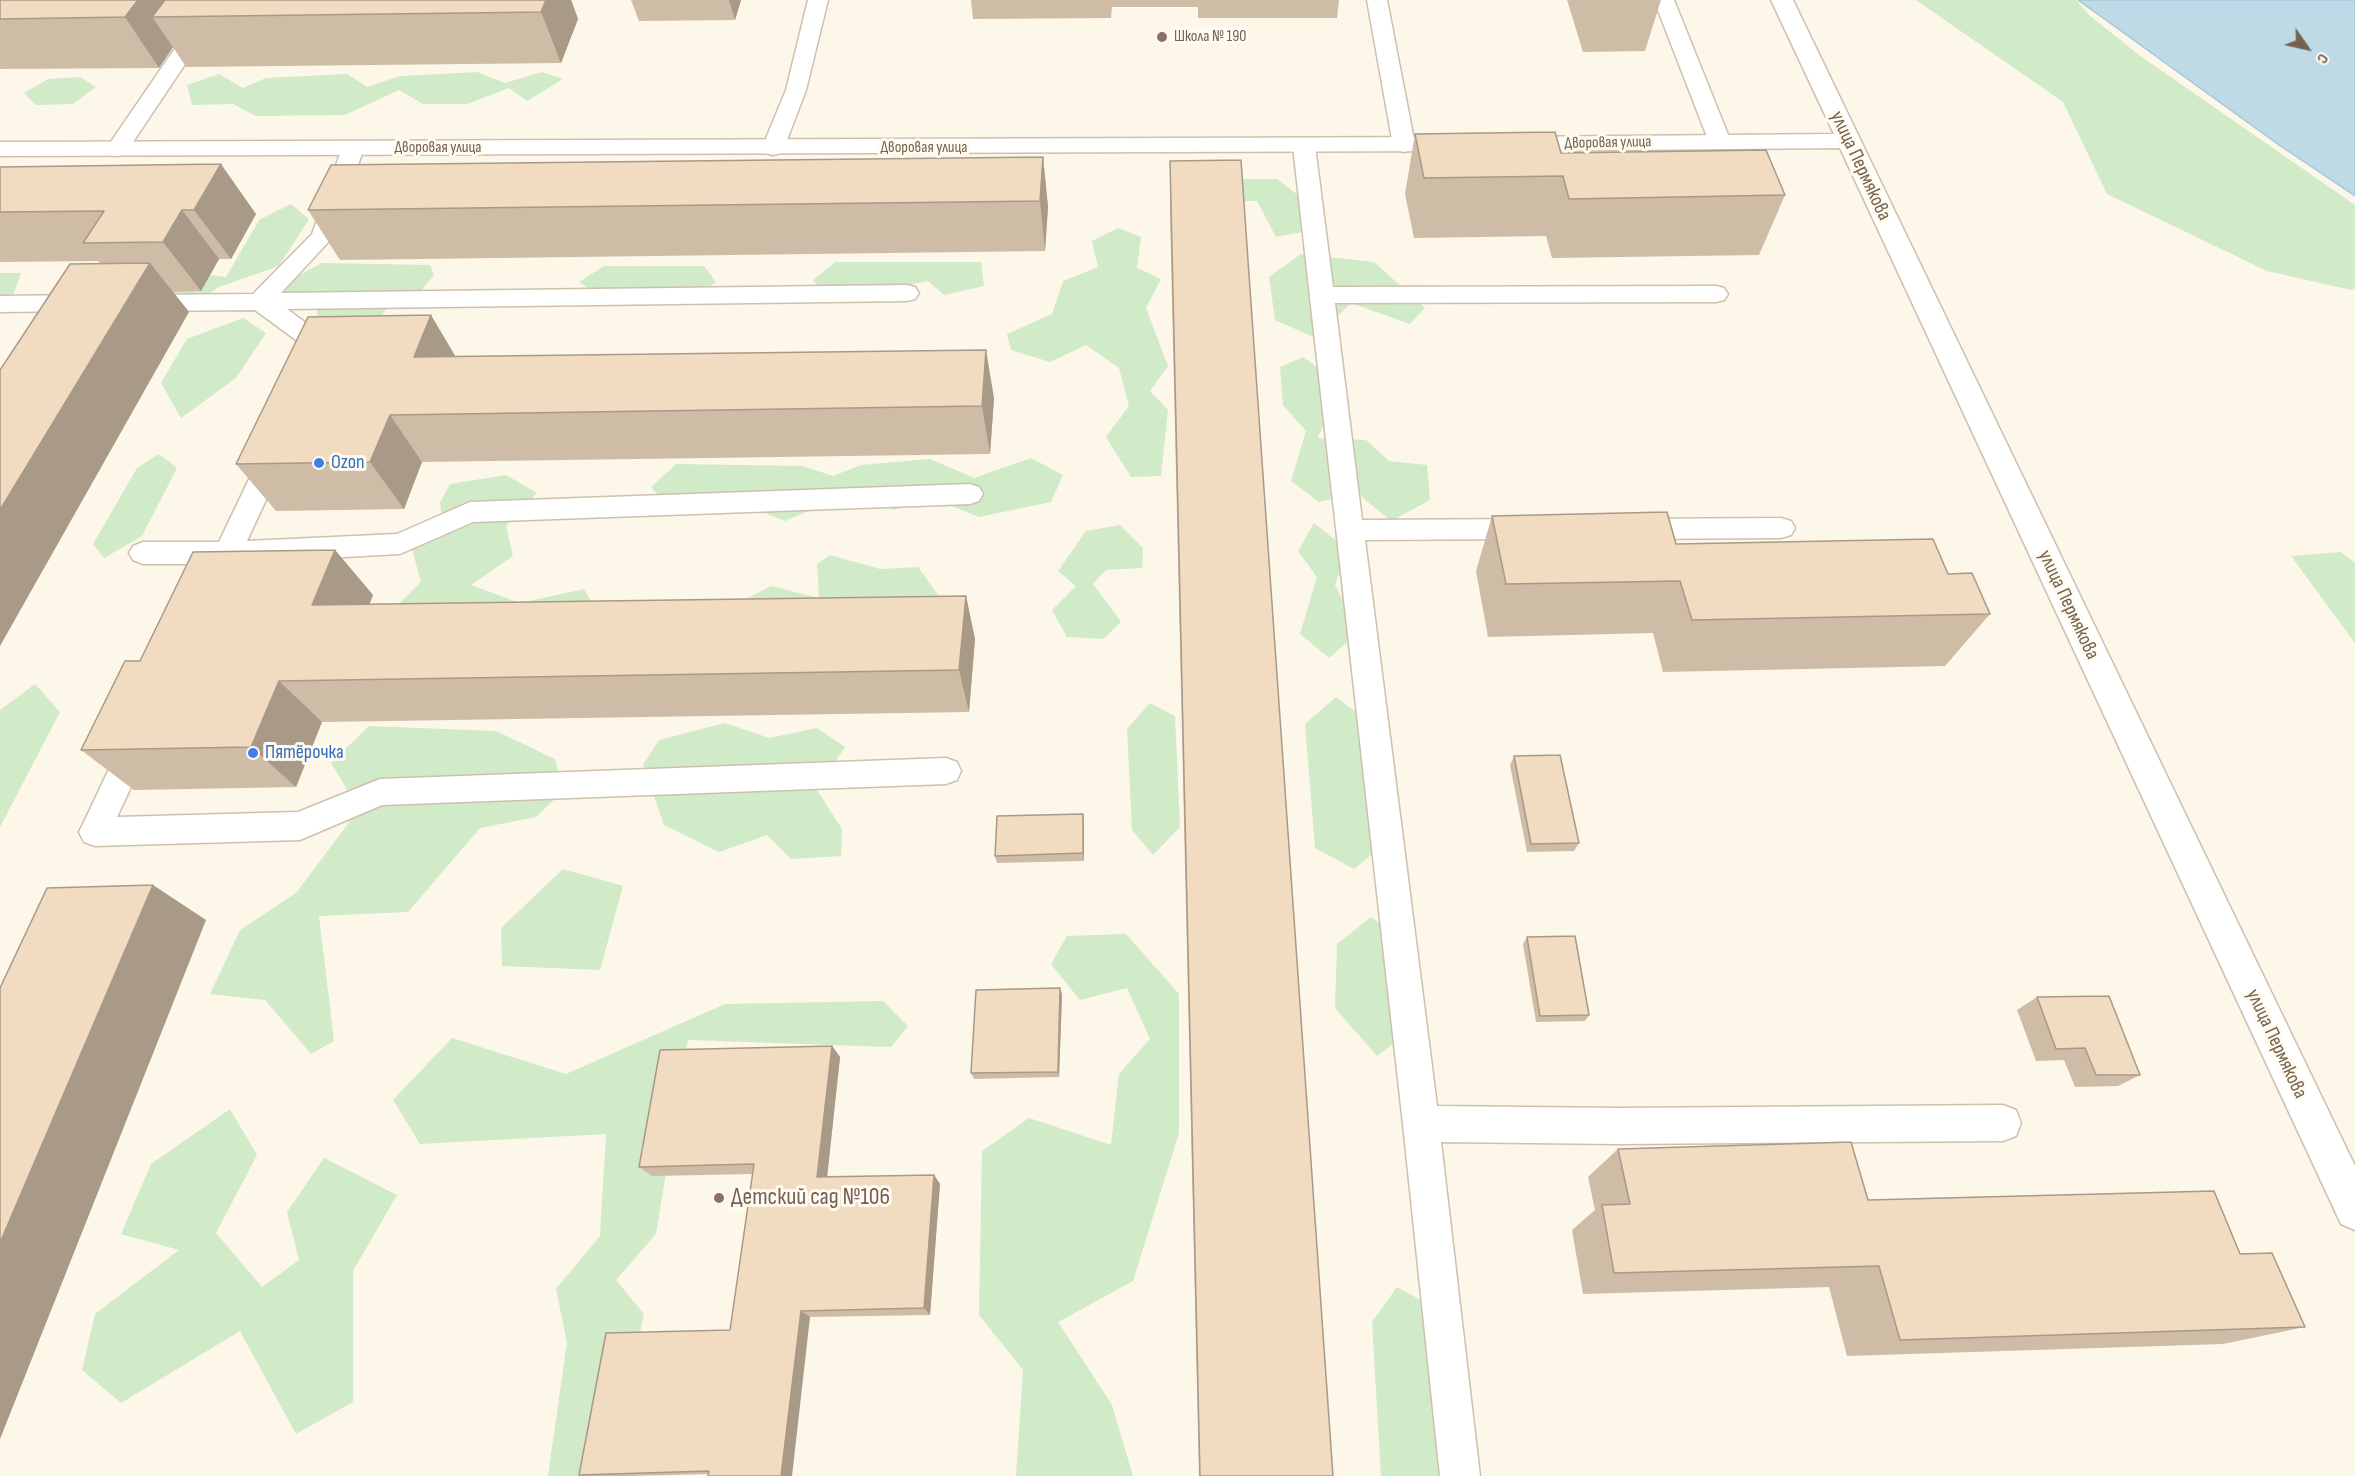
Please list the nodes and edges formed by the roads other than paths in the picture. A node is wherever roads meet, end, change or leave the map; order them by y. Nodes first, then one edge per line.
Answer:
1 (818, 0) edge
2 (1377, 0) edge
3 (1664, 0) edge
4 (1782, 0) edge
5 (217, 2) edge
6 (191, 4) edge
7 (1848, 141) junction
8 (1720, 142) junction
9 (1404, 145) junction
10 (1304, 146) junction
11 (353, 148) junction
12 (773, 148) junction
13 (117, 149) junction
14 (0, 150) edge
15 (907, 293) dead end
16 (1716, 294) dead end
17 (1322, 295) junction
18 (260, 301) junction
19 (0, 304) edge
20 (309, 381) edge
21 (288, 424) edge
22 (970, 494) dead end
23 (1781, 528) dead end
24 (1553, 529) edge
25 (1601, 529) edge
26 (1350, 530) junction
27 (143, 553) dead end
28 (227, 553) junction
29 (202, 607) edge
30 (151, 714) edge
31 (946, 771) dead end
32 (2003, 1123) dead end
33 (1421, 1124) junction
34 (2355, 1210) edge
35 (1460, 1476) edge

1 - 12 lane
2 - 9 lane
3 - 8 lane
4 - 7 street, улица Пермякова
5 - 6 lane
5 - 13 lane
7 - 8 street, Дворовая улица
7 - 34 street, улица Пермякова
8 - 9 street, Дворовая улица
9 - 10 street, Дворовая улица
10 - 12 street, Дворовая улица
10 - 17 lane
11 - 12 street, Дворовая улица
11 - 13 street, Дворовая улица
11 - 18 lane
13 - 14 street, Дворовая улица
15 - 18 lane
16 - 17 lane
17 - 26 lane
18 - 19 lane
18 - 20 lane
21 - 28 lane
22 - 28 lane
23 - 25 lane
24 - 26 lane
26 - 33 lane
27 - 28 lane
28 - 29 lane
30 - 31 lane
32 - 33 lane
33 - 35 lane

